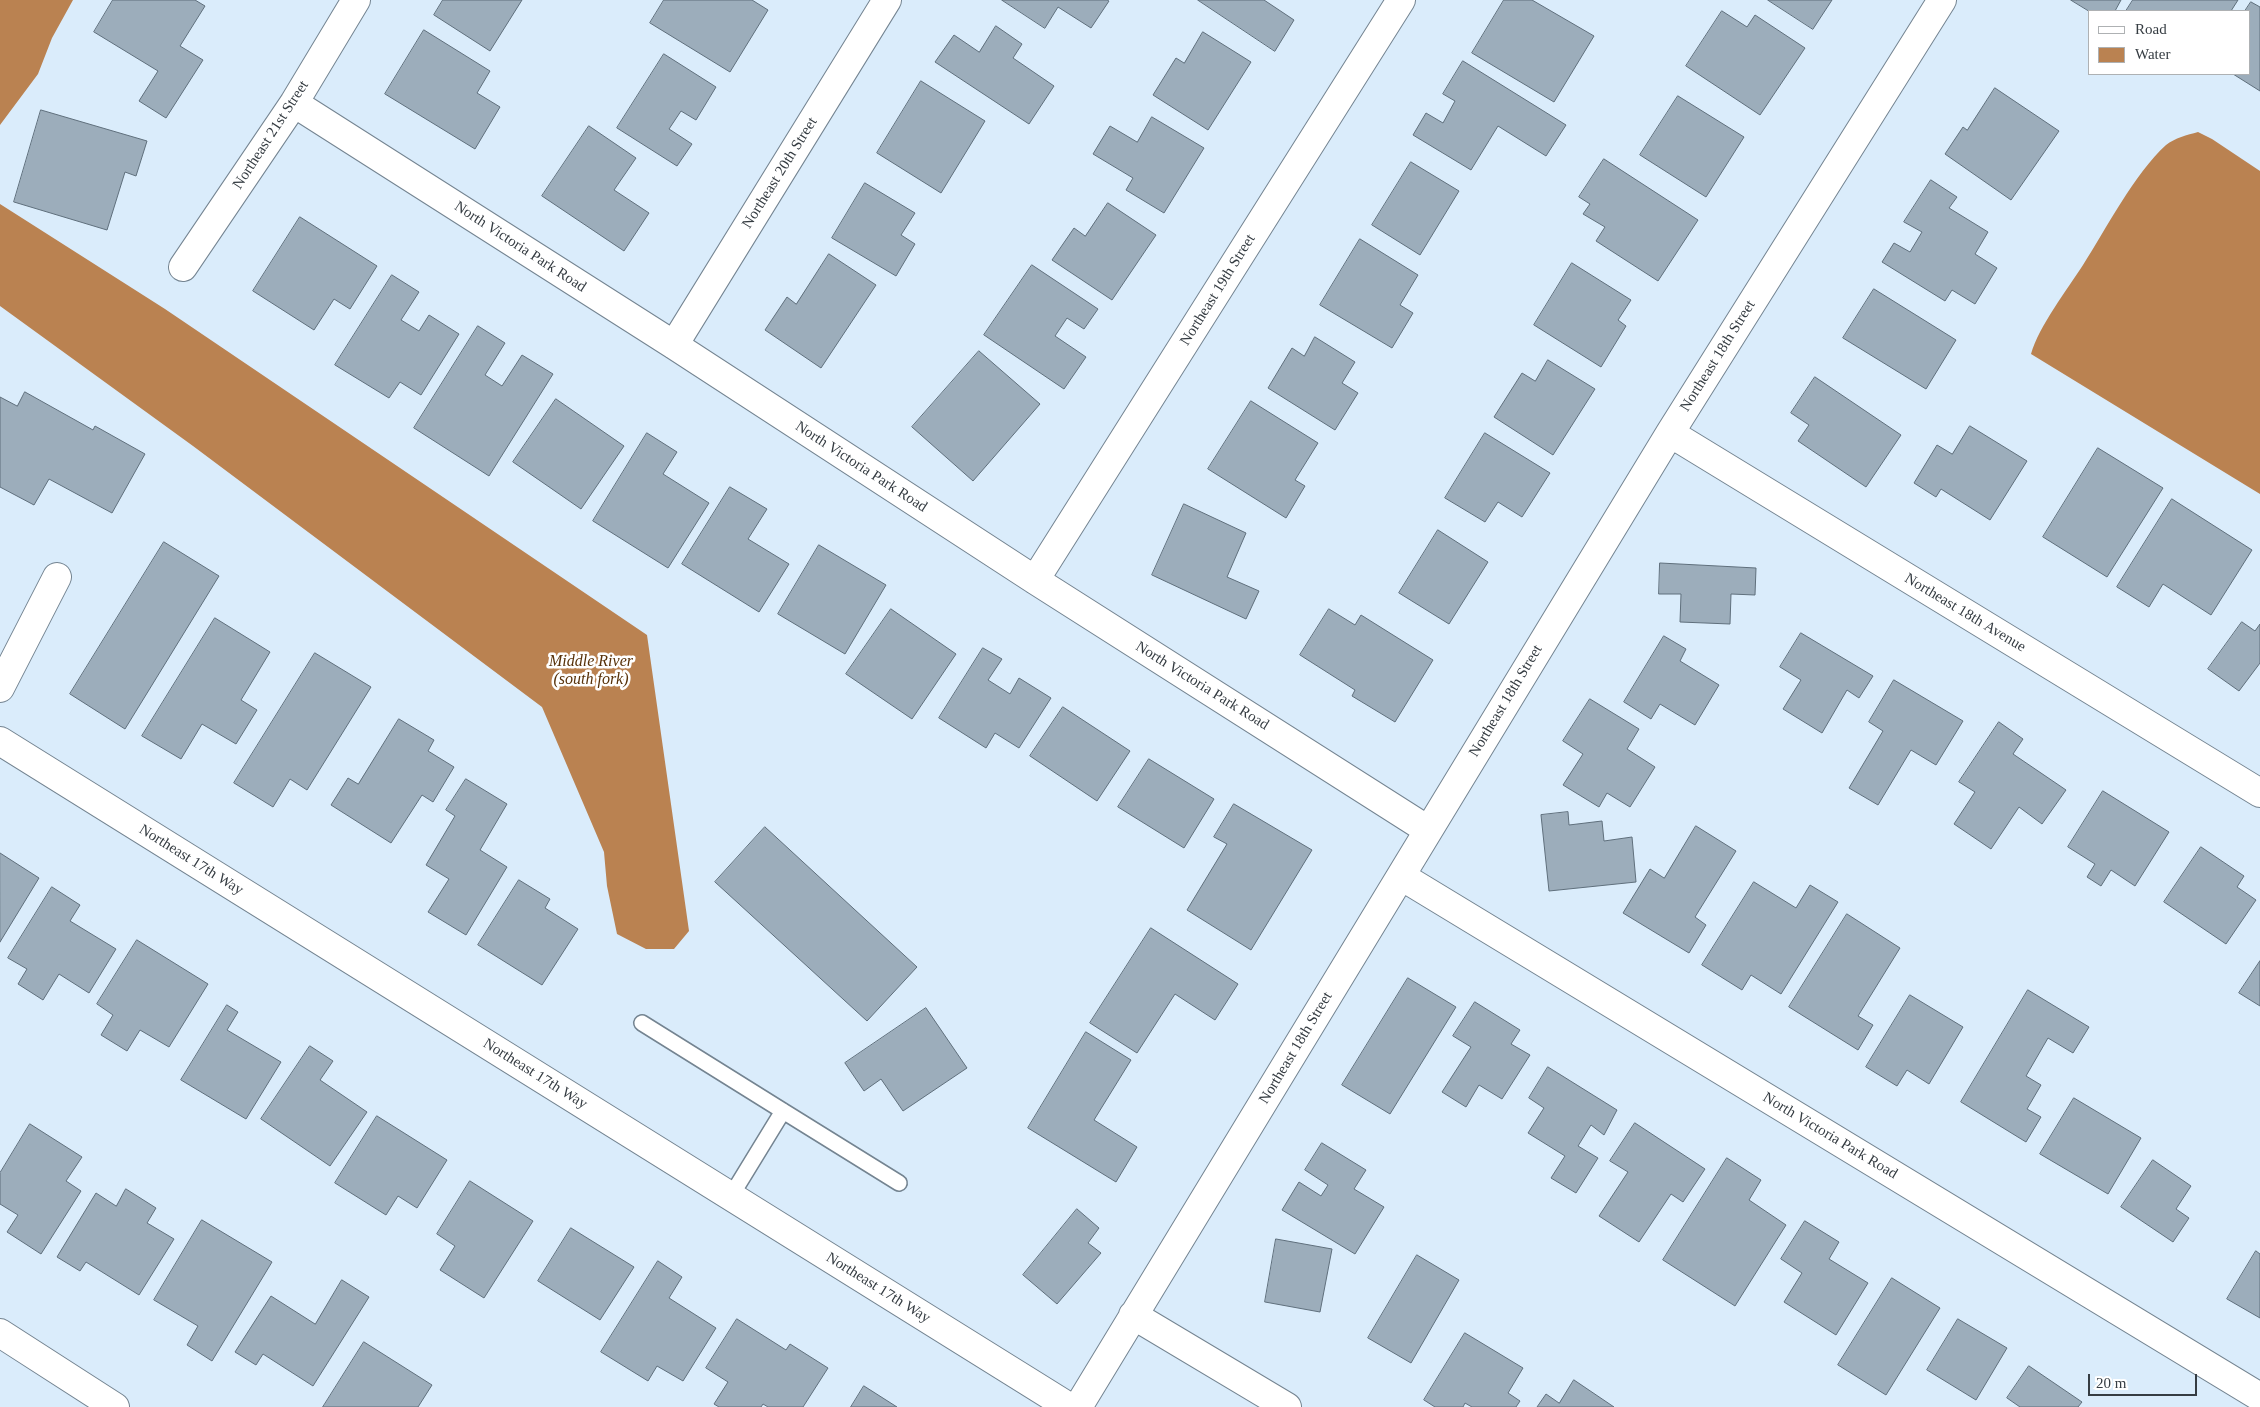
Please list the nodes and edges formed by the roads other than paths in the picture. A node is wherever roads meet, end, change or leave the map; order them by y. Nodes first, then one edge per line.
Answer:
1 (356, 0) edge
2 (887, 0) edge
3 (1401, 0) edge
4 (1942, 0) edge
5 (294, 102) junction
6 (183, 267) dead end
7 (674, 345) junction
8 (1670, 433) junction
9 (57, 577) dead end
10 (1035, 580) junction
11 (0, 688) edge
12 (0, 741) edge
13 (2260, 793) edge
14 (1428, 830) junction
15 (1401, 876) junction
16 (642, 1023) dead end
17 (783, 1111) junction
18 (899, 1183) dead end
19 (731, 1196) junction
20 (1133, 1315) junction
21 (0, 1333) edge
22 (2260, 1397) edge
23 (86, 1399) edge
24 (116, 1407) edge
25 (1069, 1407) edge
26 (1078, 1407) edge
27 (1287, 1407) edge

1 - 5 street, Northeast 21st Street
2 - 7 street, Northeast 20th Street
3 - 10 street, Northeast 19th Street
4 - 8 street, Northeast 18th Street
5 - 6 street, Northeast 21st Street
5 - 7 street, North Victoria Park Road
7 - 10 street, North Victoria Park Road
8 - 13 street, Northeast 18th Avenue
8 - 14 street, Northeast 18th Street
9 - 11 street
10 - 14 street, North Victoria Park Road
12 - 19 street, Northeast 17th Way
14 - 15 street, Northeast 18th Street
15 - 20 street, Northeast 18th Street
15 - 22 street, North Victoria Park Road
16 - 17 lane
17 - 18 lane
17 - 19 lane
19 - 25 street, Northeast 17th Way
20 - 26 street, Northeast 18th Street
20 - 27 street
21 - 23 street
23 - 24 street

